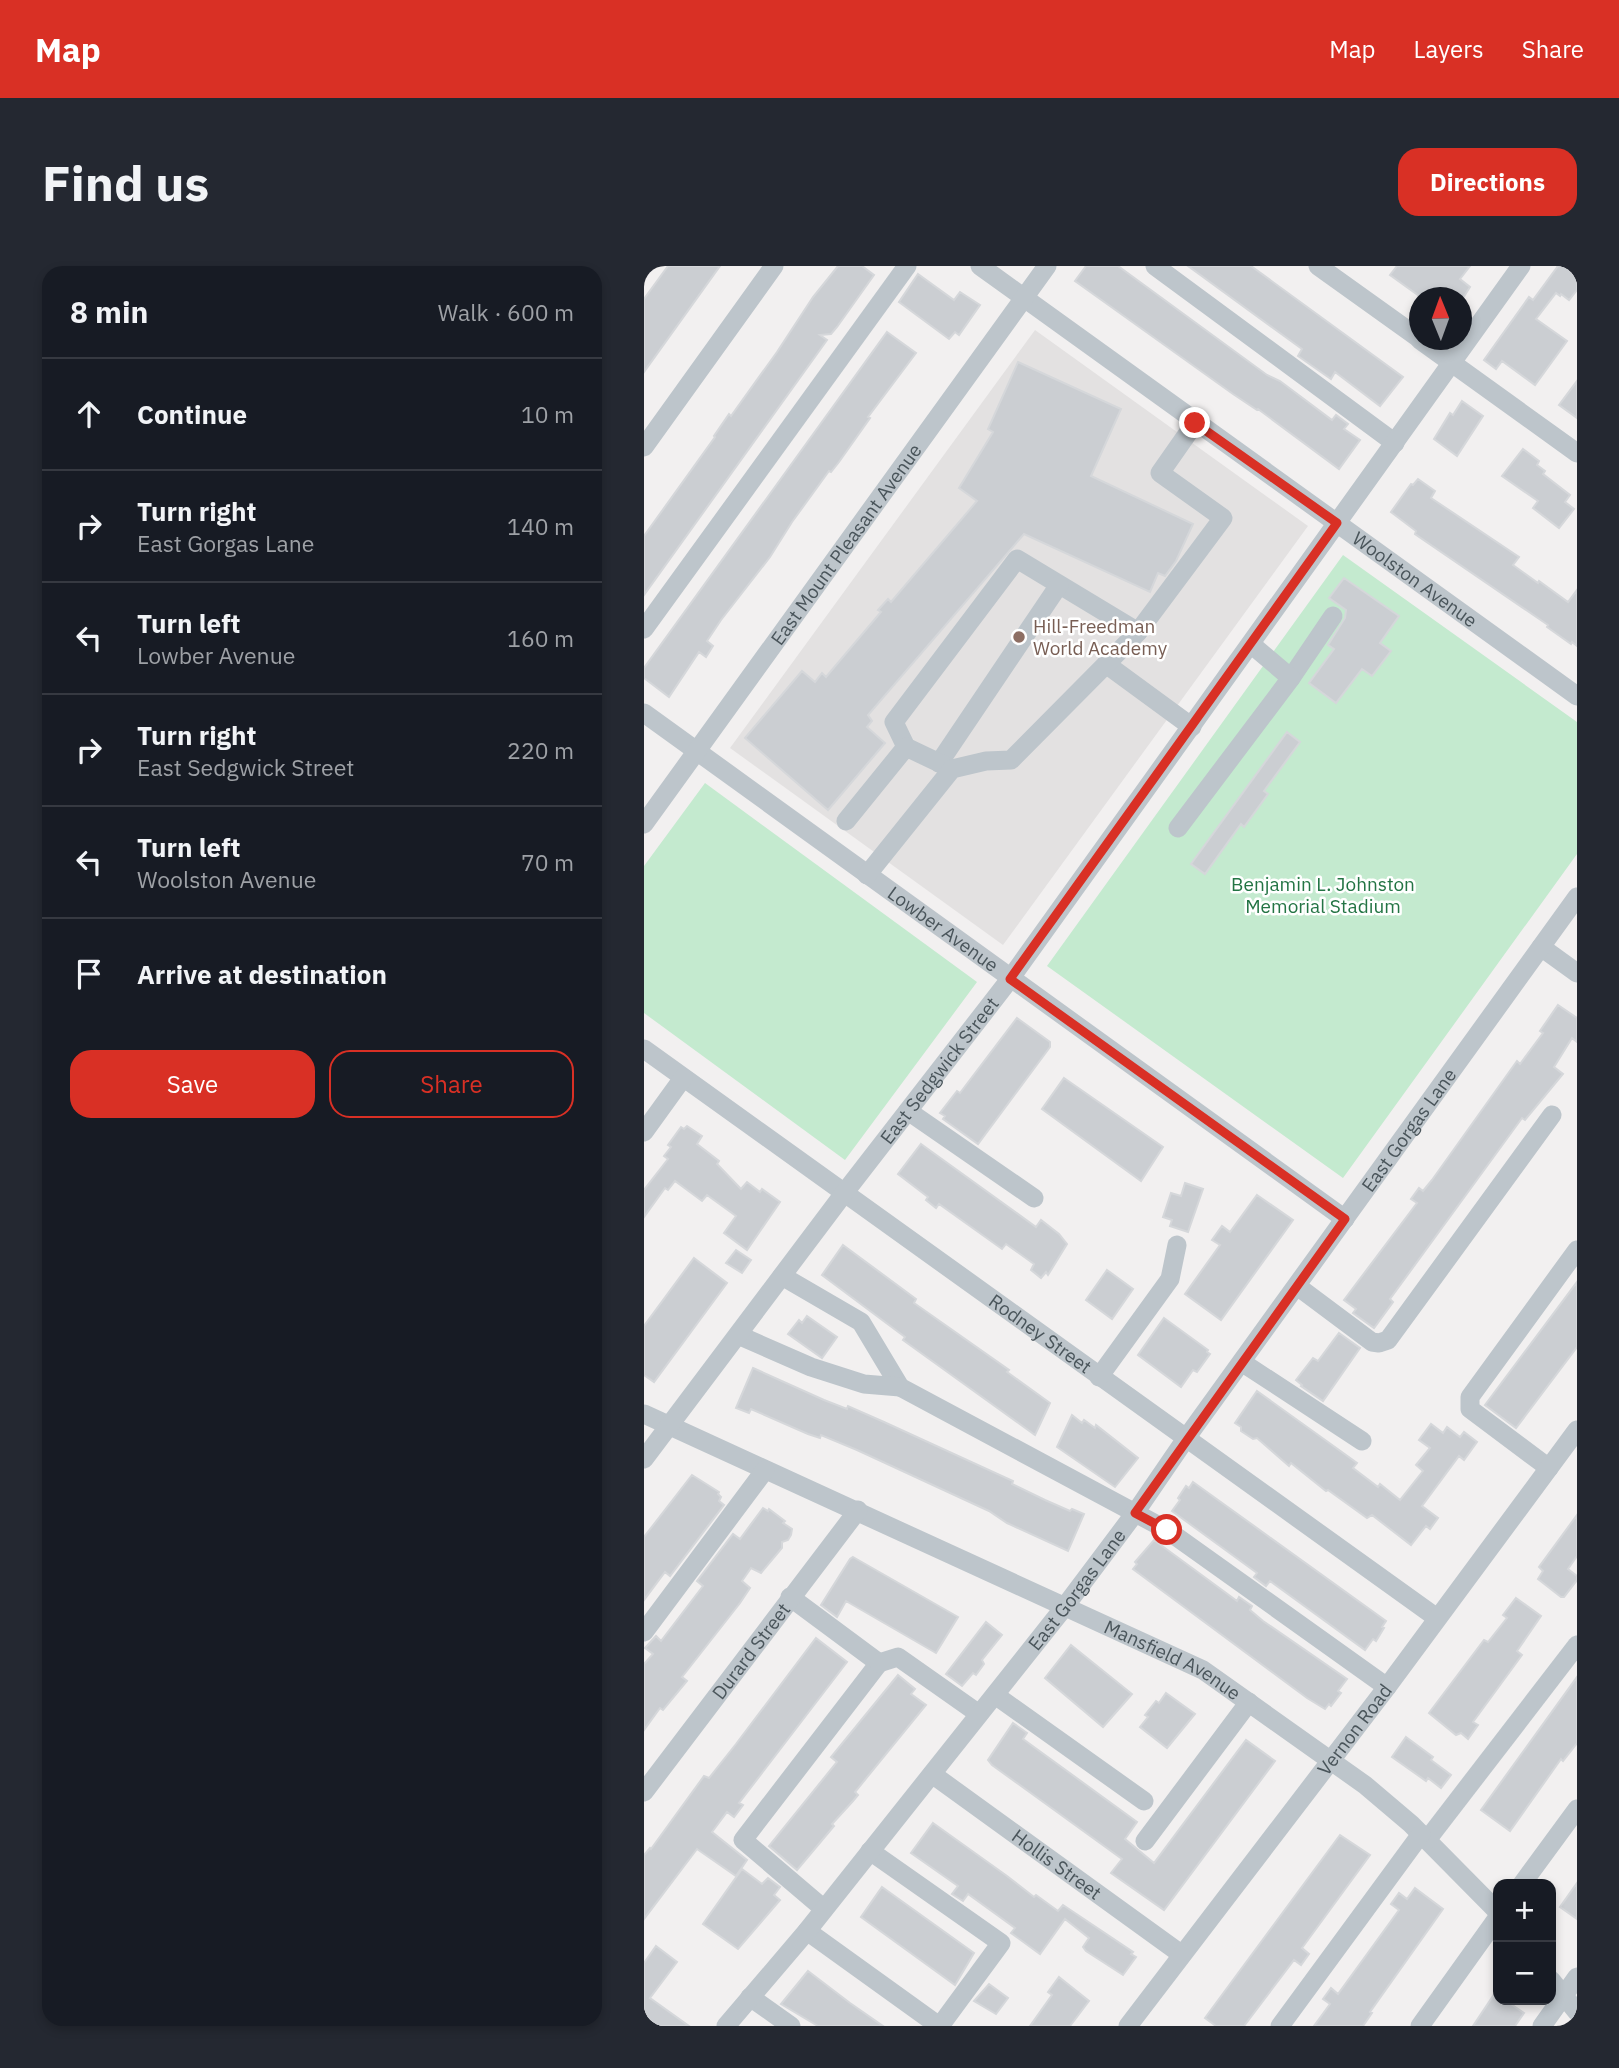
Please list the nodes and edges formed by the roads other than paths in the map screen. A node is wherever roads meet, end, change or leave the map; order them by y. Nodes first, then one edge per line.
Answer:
1 (774, 266) edge
2 (907, 266) edge
3 (980, 266) edge
4 (1047, 266) edge
5 (1155, 266) edge
6 (1318, 266) edge
7 (1521, 266) edge
8 (1023, 298) junction
9 (1409, 331) edge
10 (1435, 350) edge
11 (1452, 363) junction
12 (1195, 423) junction
13 (1395, 443) junction
14 (644, 447) edge
15 (1577, 453) edge
16 (1337, 523) junction
17 (1059, 584) junction
18 (1333, 616) dead end
19 (644, 629) edge
20 (1138, 632) junction
21 (1252, 645) junction
22 (1106, 664) junction
23 (1291, 678) junction
24 (1577, 696) edge
25 (644, 713) edge
26 (1192, 727) junction
27 (906, 747) junction
28 (696, 751) junction
29 (945, 766) junction
30 (846, 821) dead end
31 (644, 824) edge
32 (1178, 828) dead end
33 (867, 875) junction
34 (1577, 897) edge
35 (1541, 947) junction
36 (1577, 973) edge
37 (1010, 979) junction
38 (644, 1049) edge
39 (683, 1078) junction
40 (908, 1111) junction
41 (1552, 1115) dead end
42 (644, 1132) edge
43 (845, 1192) junction
44 (1034, 1198) dead end
45 (1345, 1219) junction
46 (1177, 1245) dead end
47 (1577, 1250) edge
48 (782, 1276) junction
49 (1297, 1286) junction
50 (738, 1335) junction
51 (1243, 1363) junction
52 (1099, 1377) junction
53 (900, 1387) junction
54 (644, 1415) edge
55 (669, 1425) junction
56 (1577, 1430) edge
57 (1187, 1437) junction
58 (1362, 1441) dead end
59 (644, 1459) edge
60 (1549, 1468) junction
61 (765, 1470) junction
62 (858, 1510) junction
63 (1135, 1513) junction
64 (790, 1597) junction
65 (1066, 1605) junction
66 (1437, 1618) junction
67 (644, 1632) edge
68 (1577, 1645) edge
69 (879, 1663) junction
70 (1387, 1687) junction
71 (995, 1695) junction
72 (1249, 1702) junction
73 (979, 1714) junction
74 (1331, 1759) junction
75 (932, 1774) junction
76 (644, 1792) edge
77 (1144, 1801) dead end
78 (1577, 1809) edge
79 (1424, 1837) junction
80 (1144, 1841) dead end
81 (870, 1851) junction
82 (1526, 1879) edge
83 (824, 1909) junction
84 (1493, 1909) edge
85 (1493, 1921) edge
86 (807, 1931) junction
87 (1181, 1954) junction
88 (1577, 1977) edge
89 (1556, 1986) edge
90 (1564, 1996) junction
91 (750, 1997) junction
92 (1577, 2012) edge
93 (726, 2026) edge
94 (791, 2026) edge
95 (939, 2026) edge
96 (1128, 2026) edge
97 (1280, 2026) edge
98 (1420, 2026) edge
99 (1542, 2026) edge

1 - 14 street
2 - 19 street
3 - 8 street, Woolston Avenue
4 - 8 street, East Mount Pleasant Avenue
5 - 13 street
6 - 9 street
7 - 11 street, East Sedgwick Street
8 - 12 street, Woolston Avenue
8 - 28 street, East Mount Pleasant Avenue
10 - 11 street
11 - 13 street, East Sedgwick Street
11 - 15 street
12 - 16 street, Woolston Avenue
12 - 20 street
13 - 16 street, East Sedgwick Street
16 - 21 street, East Sedgwick Street
16 - 24 street, Woolston Avenue
17 - 20 street
17 - 27 street
17 - 29 street
18 - 23 street
20 - 22 street
21 - 23 street
21 - 26 street, East Sedgwick Street
22 - 26 street
22 - 29 street
23 - 32 street
25 - 28 street, Lowber Avenue
26 - 37 street, East Sedgwick Street
27 - 29 street
27 - 30 street
28 - 31 street, East Mount Pleasant Avenue
28 - 33 street, Lowber Avenue
29 - 33 street
33 - 37 street, Lowber Avenue
34 - 35 street, East Gorgas Lane
35 - 36 street
35 - 45 street, East Gorgas Lane
37 - 40 street, East Sedgwick Street
37 - 45 street, Lowber Avenue
38 - 39 street, Rodney Street
39 - 42 street
39 - 43 street, Rodney Street
40 - 43 street, East Sedgwick Street
40 - 44 street
41 - 49 street
43 - 48 street, East Sedgwick Street
43 - 52 street, Rodney Street
45 - 49 street, East Gorgas Lane
46 - 52 street
47 - 60 street
48 - 50 street, East Sedgwick Street
48 - 53 street
49 - 51 street, East Gorgas Lane
50 - 53 street
50 - 55 street, East Sedgwick Street
51 - 57 street, East Gorgas Lane
51 - 58 street
52 - 57 street, Rodney Street
53 - 63 street
54 - 55 street, Mansfield Avenue
55 - 59 street, East Sedgwick Street
55 - 61 street, Mansfield Avenue
56 - 60 street, Vernon Road
57 - 63 street, East Gorgas Lane
57 - 66 street, Rodney Street
60 - 66 street, Vernon Road
61 - 62 street, Mansfield Avenue
61 - 67 street
62 - 64 street, Durard Street
62 - 65 street, Mansfield Avenue
63 - 65 street, East Gorgas Lane
63 - 70 street
64 - 69 street
64 - 76 street, Durard Street
65 - 71 street, East Gorgas Lane
65 - 72 street, Mansfield Avenue
66 - 70 street, Vernon Road
68 - 79 street
69 - 73 street
69 - 83 street
70 - 74 street, Vernon Road
71 - 73 street, East Gorgas Lane
71 - 77 street
72 - 74 street, Mansfield Avenue
72 - 80 street
73 - 75 street, East Gorgas Lane
74 - 79 street, Mansfield Avenue
74 - 87 street, Vernon Road
75 - 81 street, East Gorgas Lane
75 - 87 street, Hollis Street
78 - 82 street
79 - 84 street, Mansfield Avenue
79 - 97 street
81 - 83 street, East Gorgas Lane
81 - 95 street
83 - 86 street, East Gorgas Lane
85 - 98 street
86 - 91 street, East Gorgas Lane
86 - 95 street
87 - 96 street, Vernon Road
88 - 90 street
89 - 90 street
90 - 92 street
90 - 99 street
91 - 93 street, East Gorgas Lane
91 - 94 street

